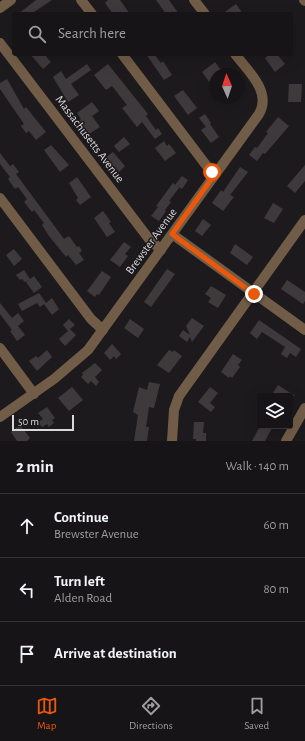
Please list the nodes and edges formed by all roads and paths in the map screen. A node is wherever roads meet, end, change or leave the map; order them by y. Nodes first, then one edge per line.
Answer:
1 (11, 0) edge
2 (82, 0) edge
3 (194, 0) edge
4 (0, 8) edge
5 (91, 12) edge
6 (203, 12) edge
7 (0, 43) edge
8 (124, 56) edge
9 (237, 56) edge
10 (215, 174) junction
11 (0, 198) edge
12 (305, 220) edge
13 (172, 234) junction
14 (161, 250) junction
15 (254, 294) junction
16 (103, 330) junction
17 (305, 330) edge
18 (0, 348) edge
19 (34, 394) junction
20 (305, 408) edge
21 (0, 417) edge
22 (172, 441) edge
23 (286, 441) edge

1 - 4 street
2 - 5 street
3 - 6 street
7 - 14 street, Massachusetts Avenue
8 - 10 street
9 - 10 street, Brewster Avenue
10 - 13 street, Brewster Avenue
11 - 16 street
12 - 15 street
13 - 14 street, Brewster Avenue
13 - 15 street
14 - 16 street, Brewster Avenue
15 - 17 street
15 - 22 street
16 - 19 street, Brewster Avenue
18 - 19 street
19 - 21 street, Brewster Avenue
20 - 23 street

